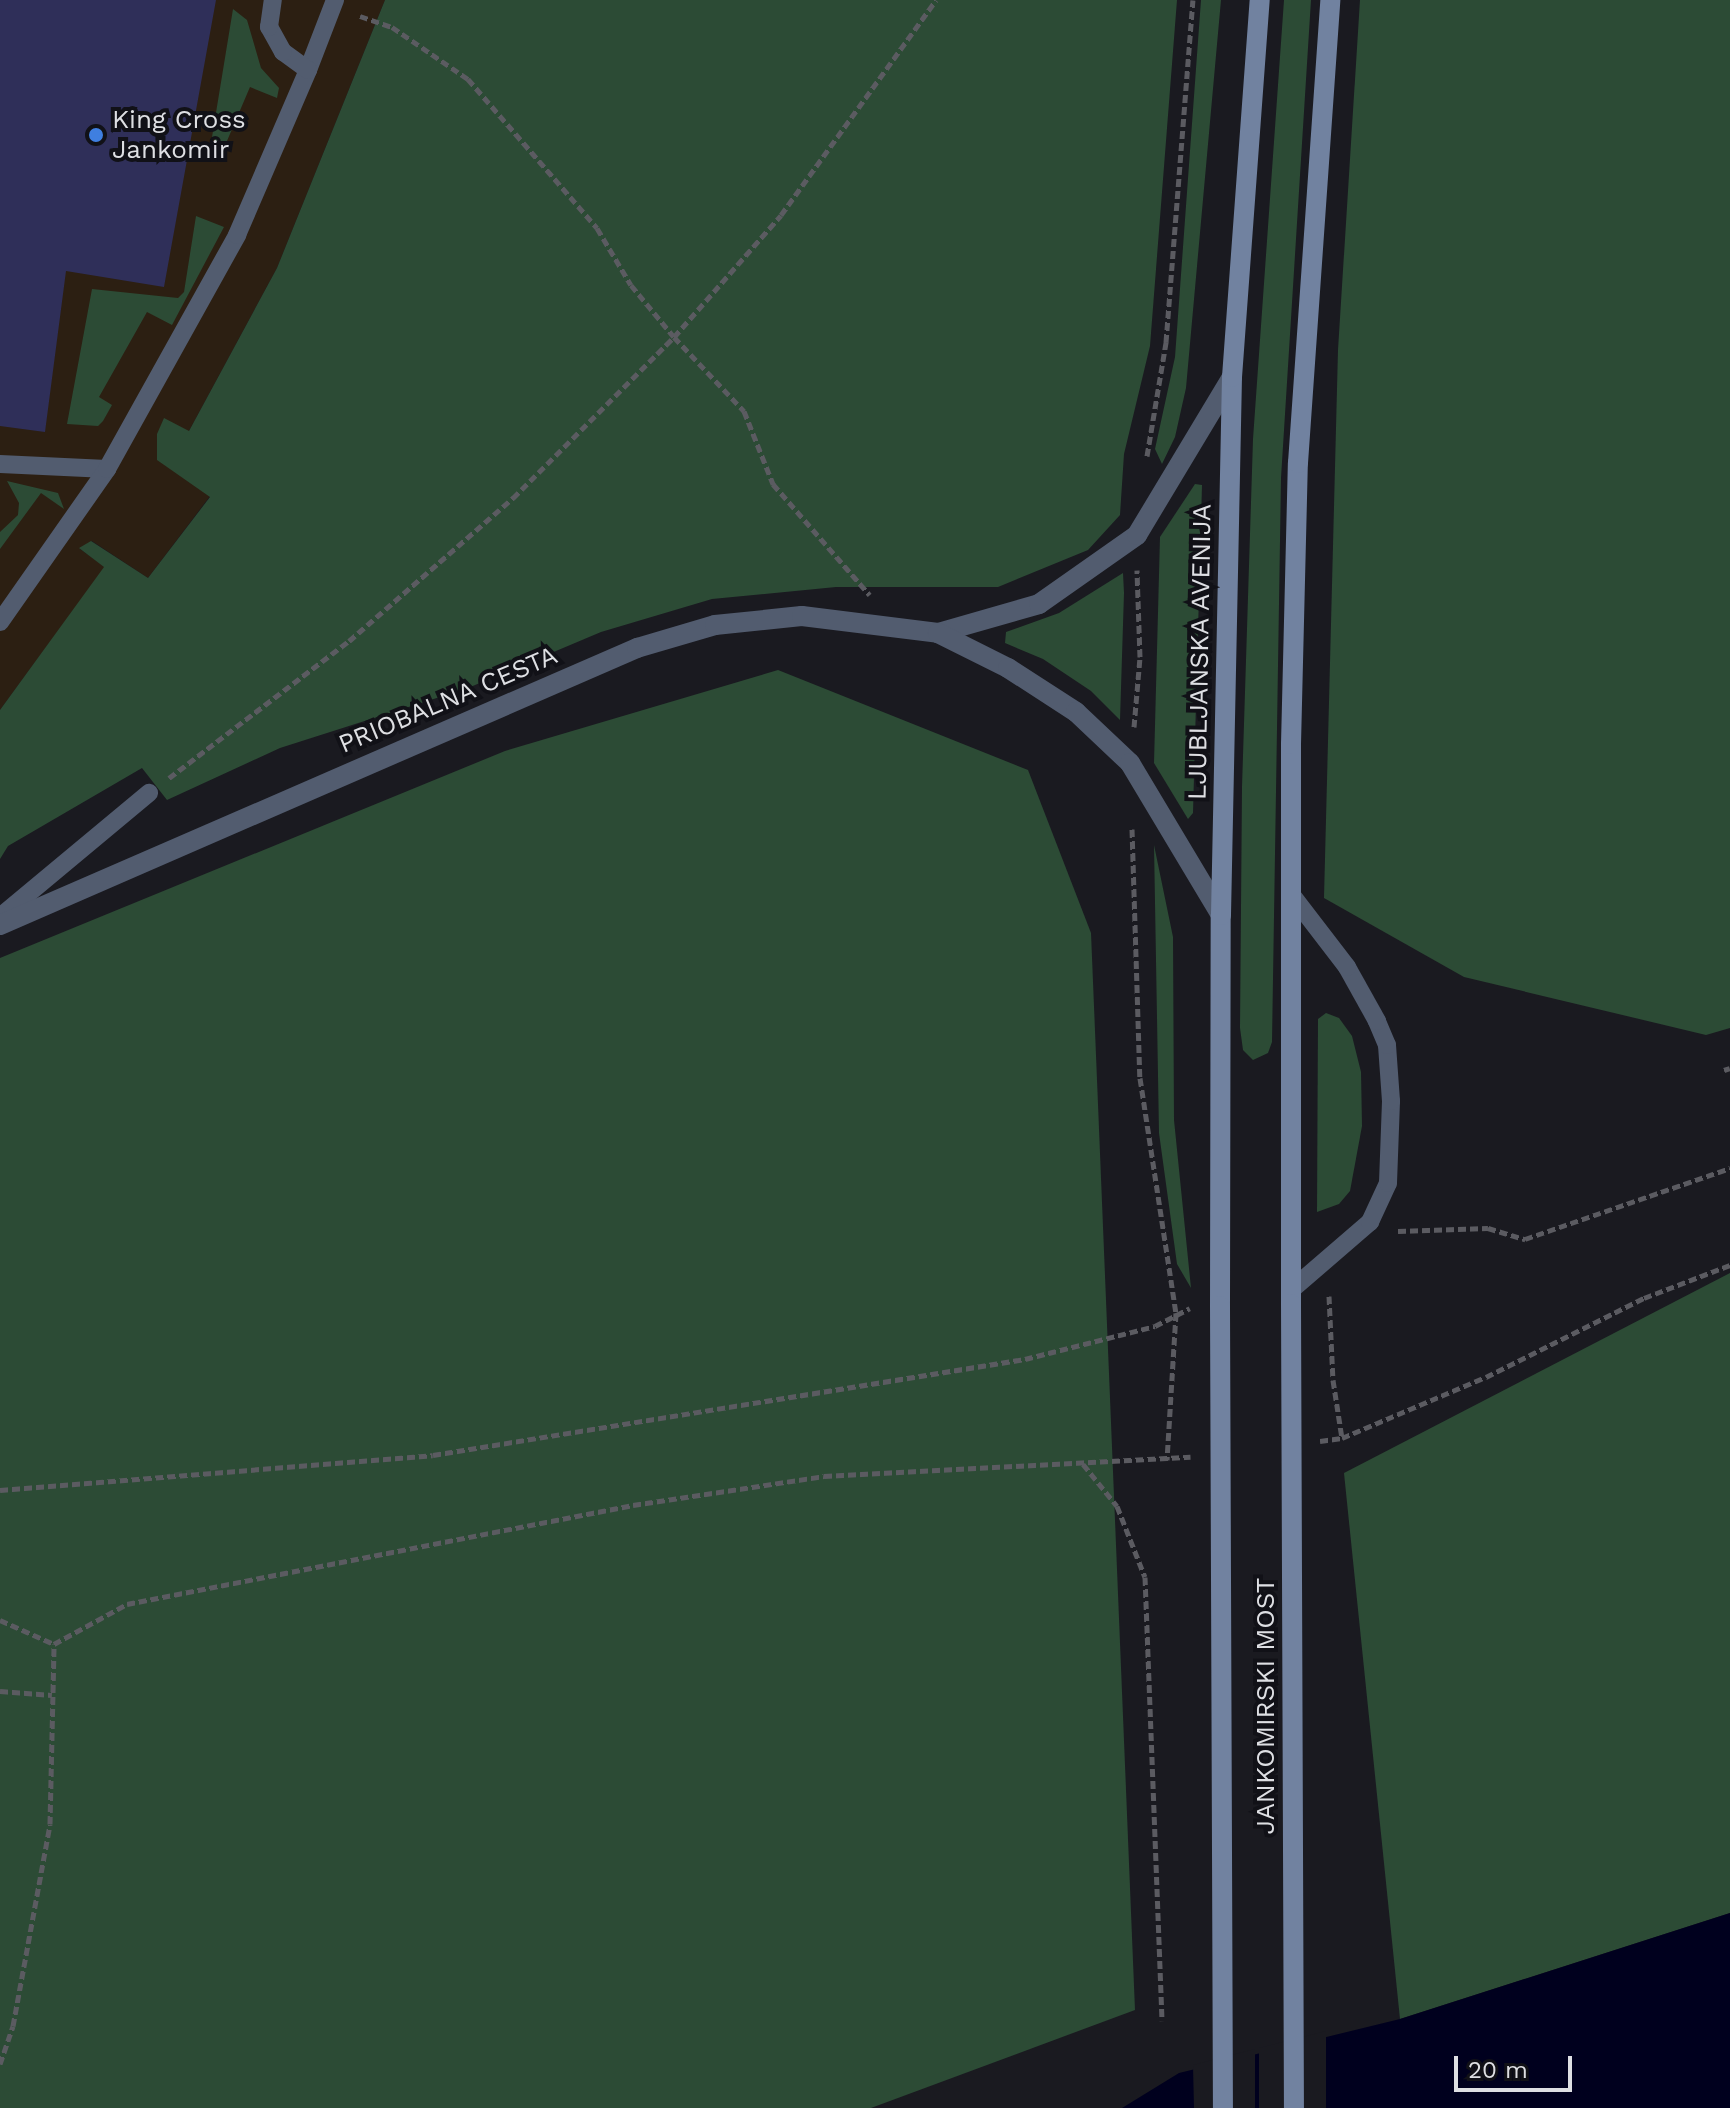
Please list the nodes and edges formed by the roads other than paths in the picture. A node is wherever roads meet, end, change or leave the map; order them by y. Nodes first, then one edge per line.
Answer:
1 (273, 0) edge
2 (1260, 0) edge
3 (1330, 0) edge
4 (334, 3) edge
5 (308, 70) junction
6 (1232, 377) junction
7 (0, 464) edge
8 (107, 469) junction
9 (0, 622) edge
10 (938, 633) junction
11 (149, 793) road end
12 (1294, 898) junction
13 (1221, 915) junction
14 (0, 917) edge
15 (0, 925) edge
16 (1290, 1298) junction
17 (1220, 1306) joint
18 (1223, 2108) edge
19 (1294, 2108) edge

1 - 5 lane
2 - 6 main road, LJUBLJANSKA AVENIJA
3 - 12 main road
4 - 5 lane
5 - 8 lane
6 - 10 street, PRIOBALNA CESTA
6 - 13 main road, LJUBLJANSKA AVENIJA
7 - 8 lane
8 - 9 lane
10 - 13 street, PRIOBALNA CESTA
10 - 15 street, PRIOBALNA CESTA
11 - 14 lane
12 - 16 main road
12 - 16 lane
13 - 17 main road, LJUBLJANSKA AVENIJA
16 - 19 main road, JANKOMIRSKI MOST, bridge
17 - 18 main road, JANKOMIRSKI MOST, bridge

